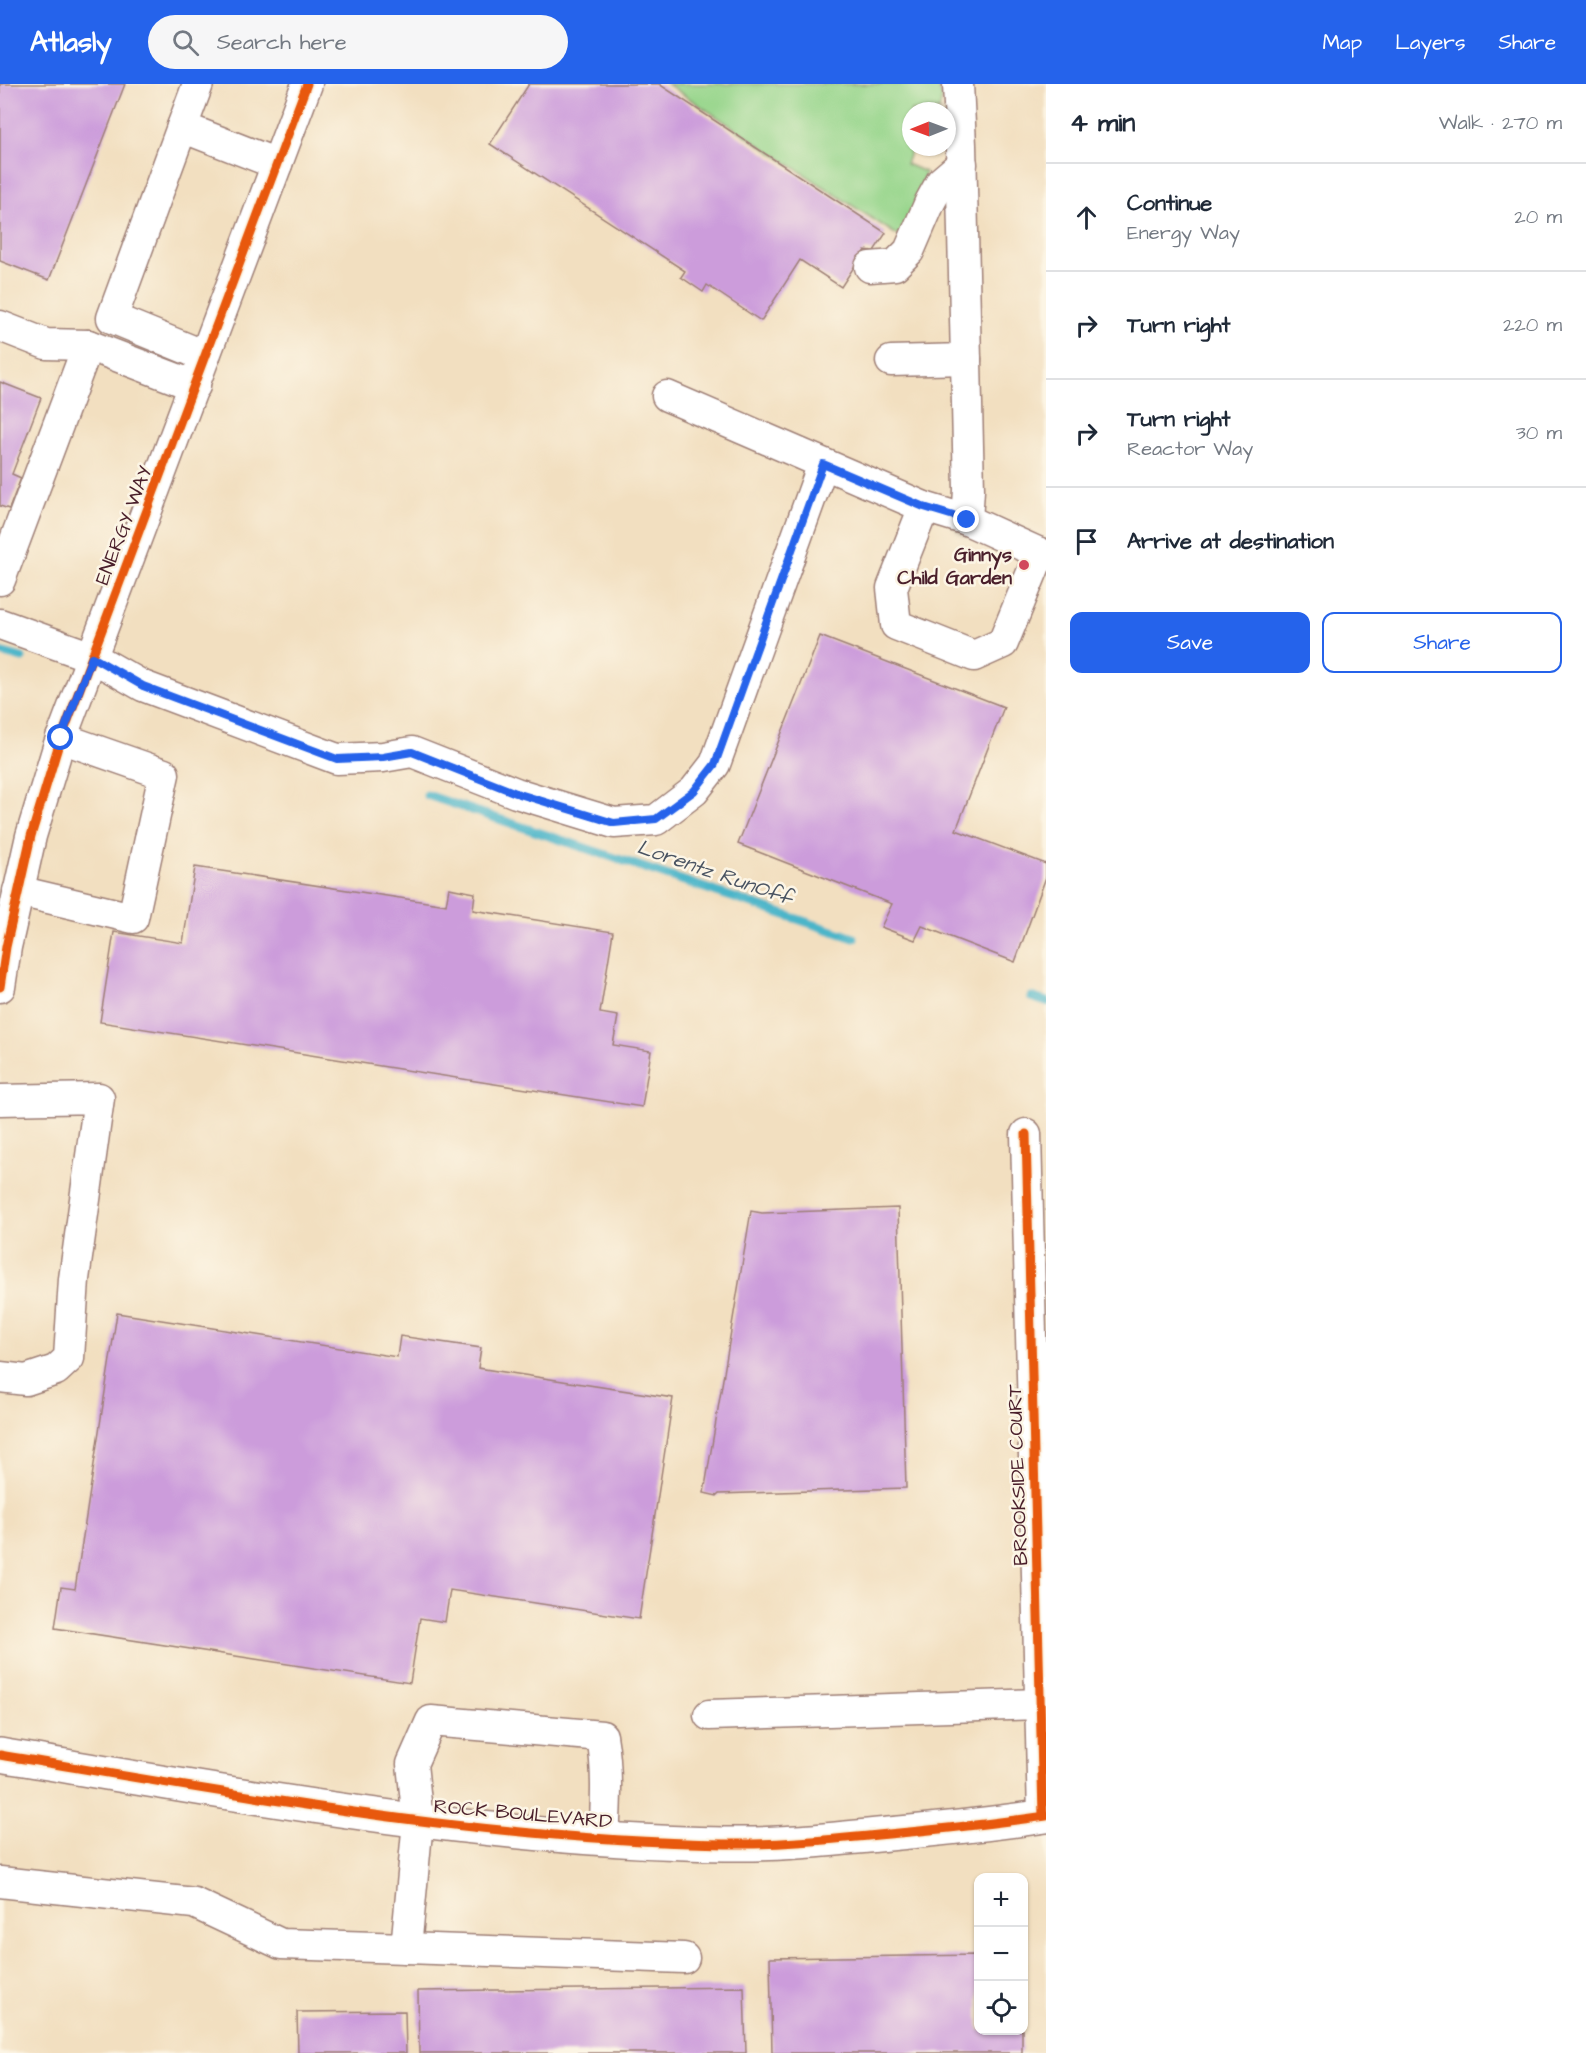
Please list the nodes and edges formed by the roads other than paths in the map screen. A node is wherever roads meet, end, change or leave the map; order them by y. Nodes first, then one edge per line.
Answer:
1 (198, 84) edge
2 (307, 84) edge
3 (958, 84) edge
4 (182, 128) junction
5 (277, 164) junction
6 (962, 164) junction
7 (870, 267) dead end
8 (0, 326) edge
9 (88, 345) junction
10 (205, 357) junction
11 (966, 359) junction
12 (891, 361) dead end
13 (195, 386) junction
14 (667, 396) dead end
15 (823, 464) junction
16 (924, 507) junction
17 (967, 520) junction
18 (1043, 554) edge
19 (0, 580) edge
20 (0, 624) edge
21 (92, 657) junction
22 (61, 738) junction
23 (18, 891) junction
24 (3, 946) edge
25 (0, 987) edge
26 (0, 1100) edge
27 (1026, 1134) dead end
28 (0, 1377) edge
29 (1041, 1704) junction
30 (709, 1715) dead end
31 (0, 1755) edge
32 (1045, 1816) edge
33 (418, 1821) junction
34 (604, 1839) junction
35 (0, 1882) edge
36 (406, 1948) junction
37 (684, 1958) dead end

1 - 4 street
2 - 5 street, ENERGY WAY
3 - 6 street
4 - 5 street
4 - 10 street
5 - 10 street, ENERGY WAY
6 - 7 street
6 - 11 street
8 - 9 street
9 - 13 street
9 - 19 street
10 - 13 street, ENERGY WAY
11 - 12 street
11 - 17 street
13 - 21 street, ENERGY WAY
14 - 15 street
15 - 16 street
15 - 21 street
16 - 17 street
16 - 18 street
17 - 18 street
20 - 21 street
21 - 22 street, ENERGY WAY
22 - 23 street, ENERGY WAY
22 - 23 street
23 - 24 street, ENERGY WAY
24 - 25 street, ENERGY WAY
26 - 28 street
27 - 29 street, BROOKSIDE COURT
29 - 30 street
29 - 32 street, BROOKSIDE COURT
31 - 33 main road, ROCK BOULEVARD
32 - 34 main road, ROCK BOULEVARD
33 - 34 main road, ROCK BOULEVARD
33 - 34 street
33 - 36 street
35 - 36 street
36 - 37 street

